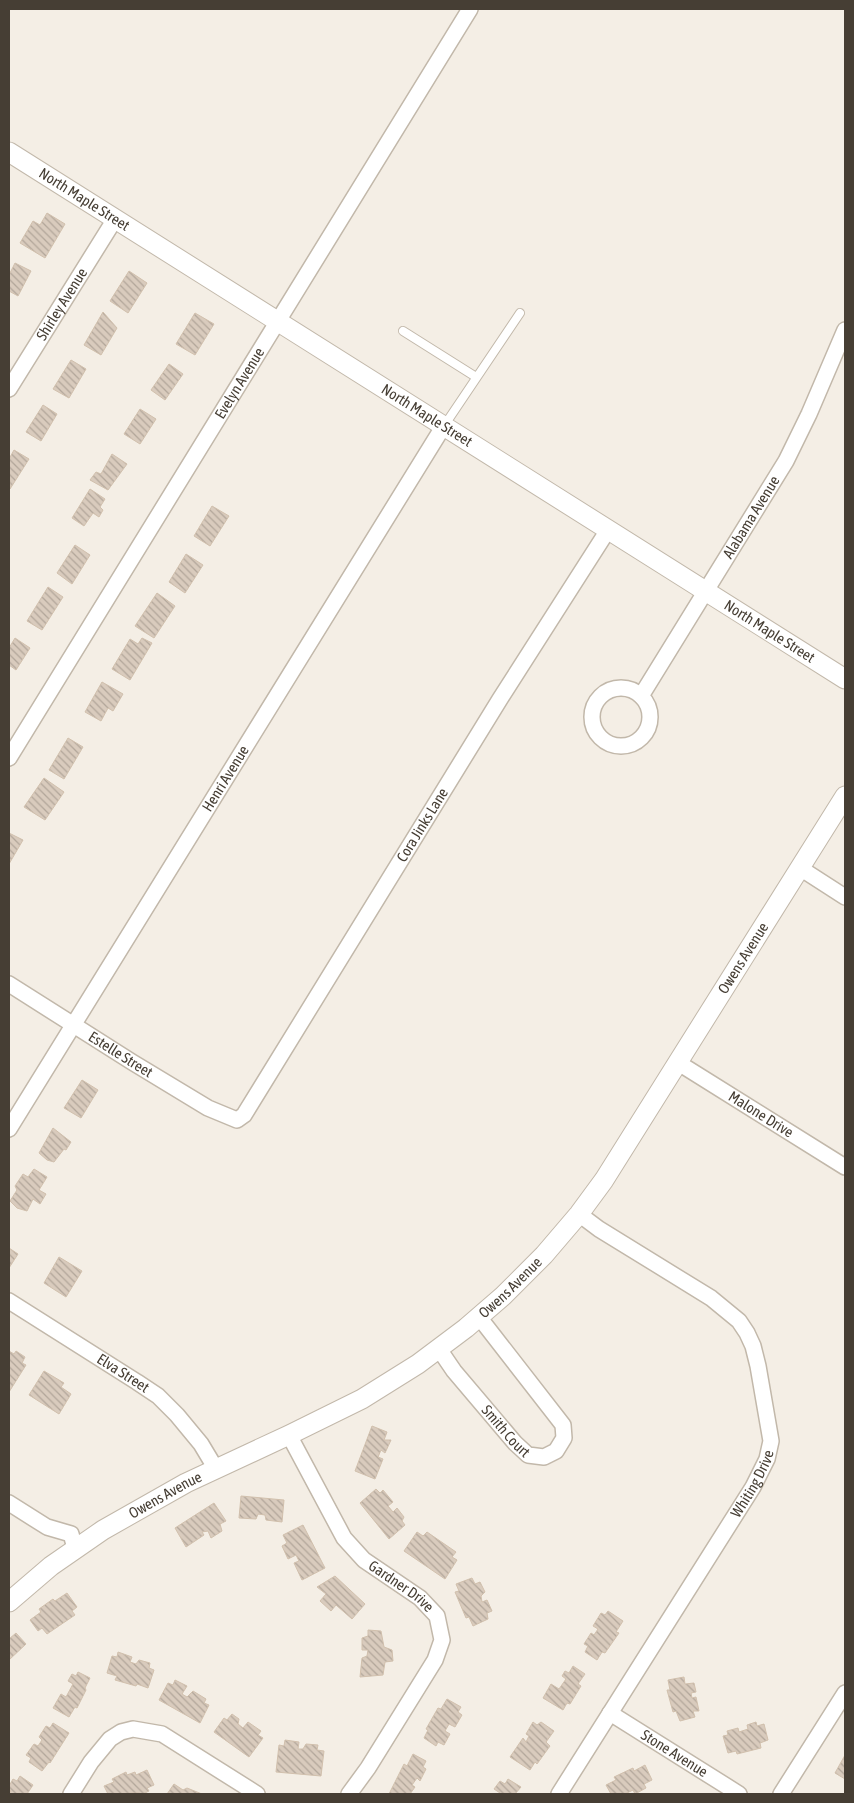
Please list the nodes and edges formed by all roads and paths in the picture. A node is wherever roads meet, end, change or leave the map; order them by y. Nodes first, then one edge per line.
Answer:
1 (470, 9) edge
2 (9, 152) edge
3 (115, 219) junction
4 (520, 313) dead end
5 (276, 321) junction
6 (845, 330) edge
7 (403, 331) dead end
8 (476, 376) junction
9 (9, 389) edge
10 (443, 427) junction
11 (608, 530) junction
12 (706, 591) junction
13 (845, 679) edge
14 (641, 696) dead end
15 (9, 758) edge
16 (845, 796) edge
17 (800, 868) junction
18 (845, 897) edge
19 (9, 984) edge
20 (74, 1025) junction
21 (677, 1062) junction
22 (237, 1120) joint
23 (9, 1129) edge
24 (845, 1167) edge
25 (579, 1214) junction
26 (9, 1301) edge
27 (479, 1317) junction
28 (439, 1348) junction
29 (289, 1435) junction
30 (216, 1470) junction
31 (9, 1503) edge
32 (75, 1548) junction
33 (9, 1602) edge
34 (845, 1694) edge
35 (610, 1713) junction
36 (71, 1794) edge
37 (257, 1794) edge
38 (349, 1794) edge
39 (560, 1794) edge
40 (739, 1794) edge
41 (781, 1794) edge

1 - 5 street, Evelyn Avenue
2 - 3 street, North Maple Street
3 - 5 street, North Maple Street
3 - 9 street, Shirley Avenue
4 - 8 lane
5 - 10 street, North Maple Street
5 - 15 street, Evelyn Avenue
6 - 12 street, Alabama Avenue
7 - 8 lane
8 - 10 lane
10 - 11 street, North Maple Street
10 - 20 street, Henri Avenue
11 - 12 street, North Maple Street
11 - 22 street, Cora Jinks Lane
12 - 13 street, North Maple Street
12 - 14 street, Alabama Avenue
16 - 17 street, Owens Avenue
17 - 18 street
17 - 21 street, Owens Avenue
19 - 20 street, Estelle Street
20 - 22 street, Estelle Street
20 - 23 street, Henri Avenue
21 - 24 street, Malone Drive
21 - 25 street, Owens Avenue
25 - 27 street, Owens Avenue
25 - 35 street, Whiting Drive
26 - 30 street, Elva Street
27 - 28 street, Owens Avenue
27 - 28 street, Smith Court
28 - 29 street, Owens Avenue
29 - 30 street, Owens Avenue
29 - 38 street, Gardner Drive
30 - 32 street, Owens Avenue
31 - 32 street
32 - 33 street, Owens Avenue
34 - 41 street
35 - 39 street, Whiting Drive
35 - 40 street, Stone Avenue
36 - 37 street

